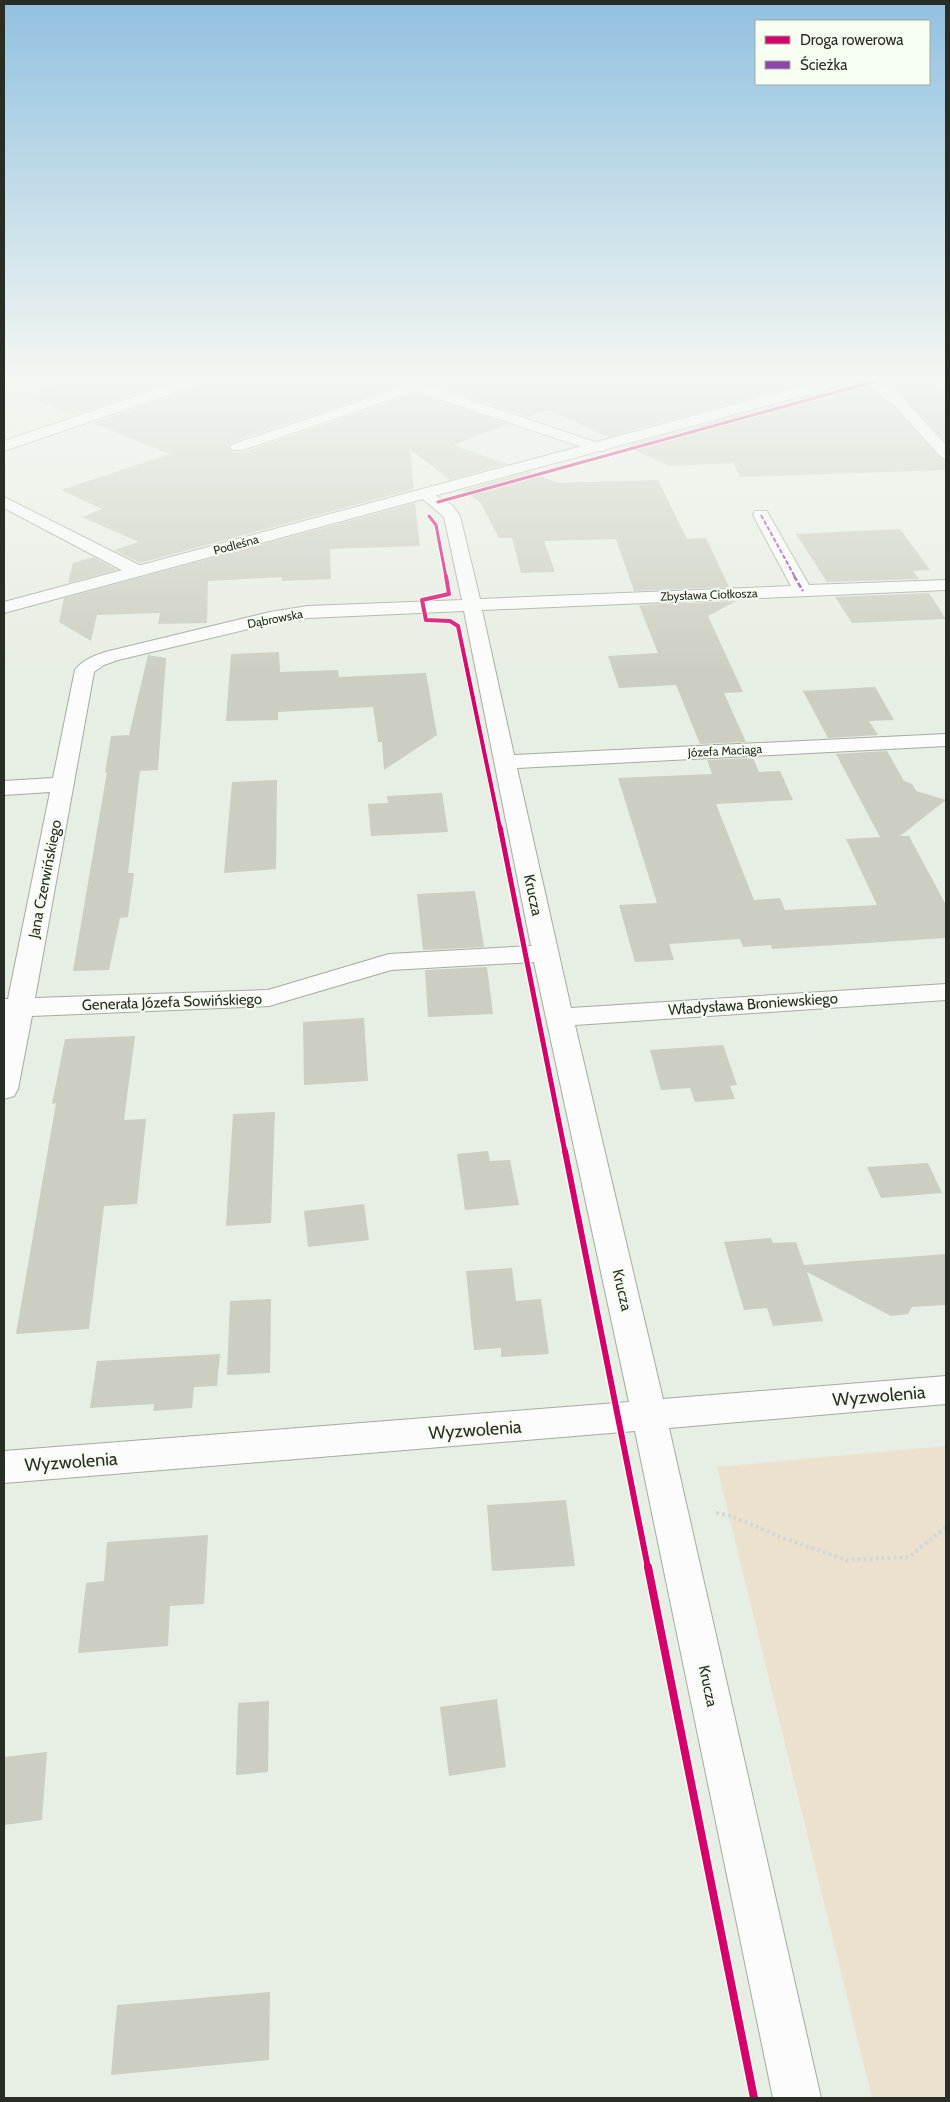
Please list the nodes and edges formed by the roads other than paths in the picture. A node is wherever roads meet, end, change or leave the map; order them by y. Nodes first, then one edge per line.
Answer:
1 (488, 478) edge
2 (426, 495) junction
3 (4, 502) edge
4 (762, 515) dead end
5 (137, 571) junction
6 (946, 585) edge
7 (803, 591) junction
8 (473, 604) junction
9 (4, 608) edge
10 (86, 670) joint
11 (946, 740) edge
12 (504, 762) junction
13 (64, 784) junction
14 (4, 788) edge
15 (545, 953) junction
16 (946, 992) edge
17 (12, 1008) edge
18 (560, 1017) junction
19 (4, 1089) edge
20 (946, 1390) edge
21 (650, 1416) junction
22 (4, 1467) edge
23 (797, 2098) edge

1 - 2 street, Podleśna
2 - 5 street, Podleśna
2 - 8 street, Krucza
3 - 5 street
4 - 7 street
5 - 9 street, Podleśna
6 - 7 street, Zbysława Ciołkosza
7 - 8 street, Zbysława Ciołkosza
8 - 10 street, Dąbrowska
8 - 12 street, Krucza
10 - 13 street, Jana Czerwińskiego
11 - 12 street, Józefa Maciąga
12 - 15 street, Krucza
13 - 14 street
13 - 17 street, Jana Czerwińskiego
15 - 17 street, Generała Józefa Sowińskiego
15 - 18 street, Krucza
16 - 18 street, Władysława Broniewskiego
17 - 19 street, Jana Czerwińskiego
18 - 21 street, Krucza
20 - 21 street, Wyzwolenia
21 - 22 street, Wyzwolenia
21 - 23 street, Krucza

